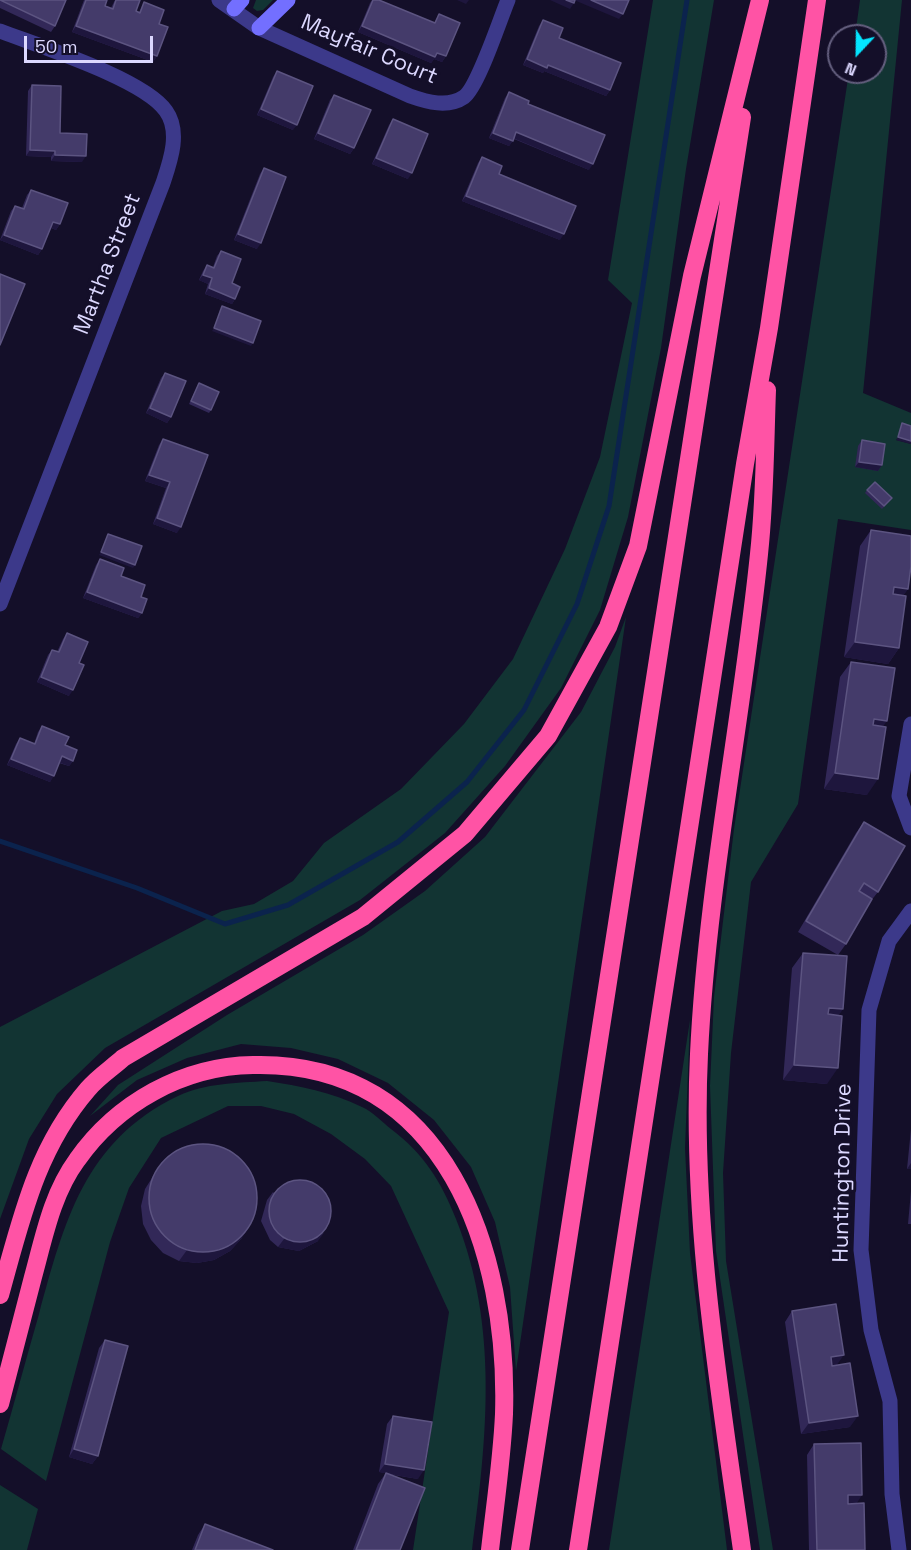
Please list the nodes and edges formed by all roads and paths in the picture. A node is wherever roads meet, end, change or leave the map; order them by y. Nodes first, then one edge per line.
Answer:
1 (219, 0) edge
2 (288, 0) edge
3 (508, 0) edge
4 (760, 0) edge
5 (817, 0) edge
6 (238, 4) edge
7 (259, 28) junction
8 (0, 31) edge
9 (769, 328) junction
10 (0, 604) edge
11 (911, 724) edge
12 (911, 828) edge
13 (911, 911) edge
14 (0, 1295) edge
15 (0, 1404) edge
16 (490, 1550) edge
17 (520, 1550) edge
18 (578, 1550) edge
19 (742, 1550) edge
20 (899, 1550) edge

1 - 6 street, Mayfair Court
2 - 7 street
3 - 7 street, Mayfair Court
4 - 14 highway
4 - 17 highway
5 - 9 highway
6 - 7 street, Mayfair Court
8 - 10 street, Martha Street
9 - 18 highway
9 - 19 highway
11 - 12 street
13 - 20 street, Huntington Drive
15 - 16 highway

